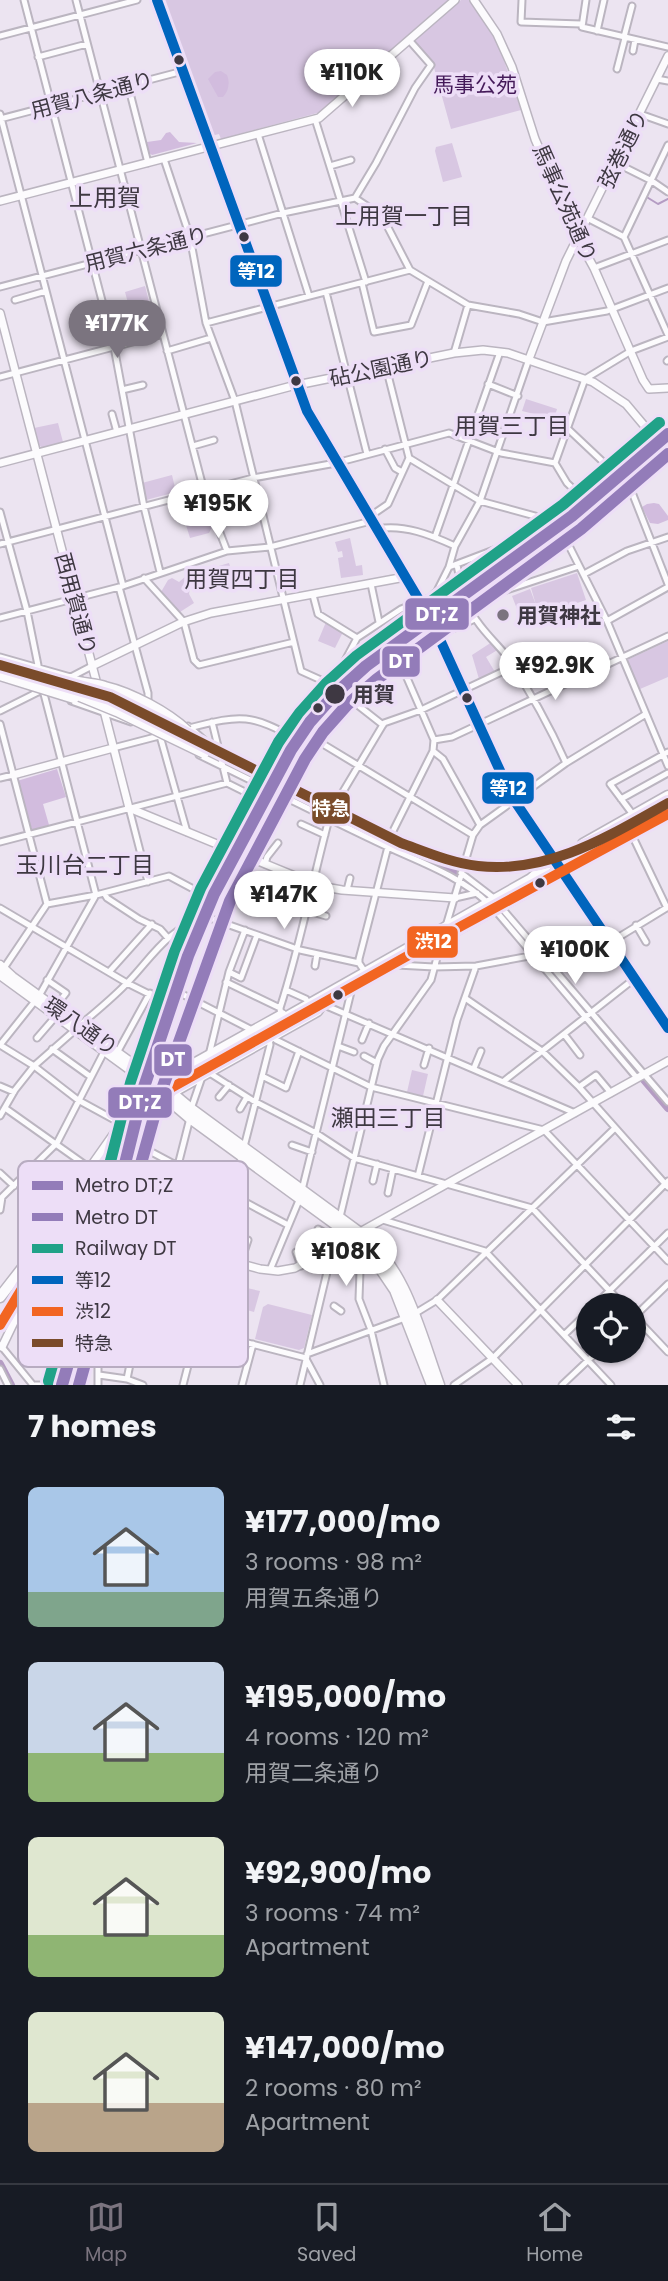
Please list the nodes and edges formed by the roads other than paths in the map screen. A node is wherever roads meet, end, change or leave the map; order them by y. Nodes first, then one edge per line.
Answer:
1 (23, 0) edge
2 (76, 0) edge
3 (137, 0) edge
4 (157, 0) edge
5 (455, 0) edge
6 (474, 0) edge
7 (522, 0) edge
8 (586, 0) edge
9 (604, 0) edge
10 (632, 6) dead end
11 (80, 14) junction
12 (581, 24) junction
13 (31, 28) junction
14 (597, 31) junction
15 (0, 36) edge
16 (625, 37) junction
17 (409, 40) junction
18 (635, 40) junction
19 (87, 44) junction
20 (668, 47) edge
21 (632, 51) dead end
22 (668, 56) edge
23 (38, 57) junction
24 (617, 69) dead end
25 (183, 71) junction
26 (657, 79) junction
27 (668, 81) edge
28 (128, 85) junction
29 (100, 92) junction
30 (51, 106) junction
31 (639, 114) junction
32 (0, 117) edge
33 (315, 119) junction
34 (668, 124) edge
35 (258, 134) junction
36 (668, 145) edge
37 (210, 146) junction
38 (164, 159) junction
39 (351, 160) dead end
40 (148, 163) junction
41 (616, 163) junction
42 (330, 166) junction
43 (121, 170) junction
44 (652, 181) junction
45 (71, 183) junction
46 (668, 190) edge
47 (22, 196) junction
48 (355, 198) junction
49 (0, 201) edge
50 (341, 201) junction
51 (283, 213) junction
52 (589, 219) junction
53 (239, 225) junction
54 (190, 237) junction
55 (624, 237) junction
56 (578, 239) junction
57 (668, 240) edge
58 (142, 250) junction
59 (632, 253) junction
60 (92, 262) junction
61 (594, 268) junction
62 (410, 270) junction
63 (42, 276) junction
64 (428, 281) junction
65 (364, 282) junction
66 (0, 287) edge
67 (668, 288) edge
68 (46, 291) junction
69 (326, 292) junction
70 (650, 295) junction
71 (309, 296) junction
72 (15, 300) dead end
73 (468, 305) junction
74 (268, 307) junction
75 (612, 309) junction
76 (0, 313) edge
77 (542, 322) junction
78 (206, 323) junction
79 (163, 334) junction
80 (668, 336) edge
81 (211, 338) junction
82 (114, 347) junction
83 (167, 351) junction
84 (500, 351) junction
85 (631, 351) junction
86 (453, 353) junction
87 (529, 359) junction
88 (64, 360) junction
89 (386, 367) junction
90 (16, 373) junction
91 (347, 375) junction
92 (0, 377) edge
93 (585, 379) junction
94 (142, 384) dead end
95 (488, 384) junction
96 (297, 385) junction
97 (668, 388) edge
98 (122, 390) junction
99 (518, 396) junction
100 (235, 401) junction
101 (112, 414) dead end
102 (185, 415) junction
103 (566, 427) junction
104 (129, 429) junction
105 (117, 432) junction
106 (668, 434) edge
107 (86, 440) junction
108 (214, 440) dead end
109 (468, 441) junction
110 (658, 442) junction
111 (407, 444) junction
112 (193, 446) junction
113 (386, 449) junction
114 (498, 452) junction
115 (37, 454) junction
116 (367, 454) junction
117 (409, 458) junction
118 (0, 463) edge
119 (336, 463) junction
120 (555, 463) junction
121 (402, 472) junction
122 (621, 475) junction
123 (253, 478) junction
124 (453, 485) junction
125 (204, 491) junction
126 (480, 501) junction
127 (588, 503) junction
128 (144, 507) junction
129 (0, 512) edge
130 (105, 517) junction
131 (370, 519) junction
132 (560, 527) junction
133 (377, 529) junction
134 (57, 530) junction
135 (549, 534) junction
136 (435, 537) junction
137 (668, 537) edge
138 (521, 541) junction
139 (8, 542) junction
140 (652, 542) junction
141 (0, 544) edge
142 (455, 546) junction
143 (270, 547) junction
144 (528, 549) junction
145 (227, 551) junction
146 (457, 565) junction
147 (579, 566) junction
148 (449, 567) junction
149 (160, 572) junction
150 (584, 574) junction
151 (405, 577) junction
152 (144, 578) junction
153 (371, 584) junction
154 (668, 586) edge
155 (121, 587) junction
156 (313, 594) junction
157 (75, 598) junction
158 (284, 599) junction
159 (466, 600) junction
160 (420, 603) junction
161 (27, 611) junction
162 (0, 618) edge
163 (475, 619) junction
164 (431, 620) junction
165 (607, 621) junction
166 (184, 622) junction
167 (379, 622) junction
168 (439, 635) junction
169 (668, 636) edge
170 (357, 638) junction
171 (294, 642) junction
172 (135, 645) junction
173 (394, 649) junction
174 (622, 657) junction
175 (0, 660) edge
176 (92, 666) junction
177 (38, 667) junction
178 (512, 667) junction
179 (0, 675) edge
180 (70, 677) junction
181 (96, 683) junction
182 (335, 687) junction
183 (78, 688) junction
184 (463, 689) junction
185 (43, 690) junction
186 (125, 695) junction
187 (534, 698) junction
188 (148, 699) junction
189 (421, 710) junction
190 (0, 711) edge
191 (104, 714) junction
192 (646, 715) junction
193 (212, 722) junction
194 (0, 724) edge
195 (479, 724) junction
196 (383, 725) junction
197 (189, 728) junction
198 (160, 736) junction
199 (301, 736) junction
200 (434, 740) junction
201 (203, 745) junction
202 (113, 748) junction
203 (219, 751) junction
204 (433, 751) junction
205 (666, 753) edge
206 (61, 762) junction
207 (566, 763) junction
208 (358, 765) junction
209 (668, 766) edge
210 (223, 767) junction
211 (668, 773) edge
212 (13, 775) junction
213 (0, 778) edge
214 (278, 779) junction
215 (227, 783) junction
216 (271, 791) junction
217 (177, 796) junction
218 (410, 796) junction
219 (668, 796) edge
220 (621, 799) junction
221 (514, 800) junction
222 (265, 802) junction
223 (668, 803) edge
224 (333, 807) junction
225 (129, 808) junction
226 (668, 812) edge
227 (634, 816) junction
228 (329, 819) junction
229 (77, 822) junction
230 (301, 824) dead end
231 (480, 825) junction
232 (187, 832) junction
233 (29, 835) junction
234 (325, 835) junction
235 (391, 835) junction
236 (473, 835) junction
237 (632, 835) junction
238 (0, 842) edge
239 (278, 843) dead end
240 (387, 847) junction
241 (238, 853) junction
242 (553, 858) junction
243 (465, 862) junction
244 (265, 864) junction
245 (562, 871) junction
246 (461, 873) junction
247 (350, 878) dead end
248 (459, 880) junction
249 (148, 882) junction
250 (312, 883) junction
251 (327, 888) junction
252 (347, 890) junction
253 (104, 893) junction
254 (376, 893) junction
255 (477, 893) junction
256 (96, 895) junction
257 (325, 898) dead end
258 (454, 898) junction
259 (212, 899) junction
260 (47, 904) junction
261 (494, 904) junction
262 (667, 907) edge
263 (0, 908) edge
264 (305, 911) junction
265 (326, 916) dead end
266 (203, 918) junction
267 (152, 924) junction
268 (636, 925) junction
269 (32, 926) junction
270 (244, 930) junction
271 (445, 931) junction
272 (257, 934) junction
273 (168, 938) junction
274 (196, 939) junction
275 (609, 941) junction
276 (646, 942) dead end
277 (66, 947) junction
278 (296, 949) junction
279 (317, 954) junction
280 (541, 954) junction
281 (533, 956) junction
282 (394, 965) junction
283 (476, 965) junction
284 (315, 967) dead end
285 (434, 967) junction
286 (362, 968) junction
287 (1, 969) edge
288 (109, 972) junction
289 (229, 972) junction
290 (634, 978) junction
291 (47, 980) junction
292 (226, 982) junction
293 (127, 983) junction
294 (352, 988) junction
295 (286, 990) junction
296 (178, 992) junction
297 (150, 993) junction
298 (36, 999) junction
299 (465, 999) junction
300 (322, 1001) junction
301 (309, 1003) junction
302 (173, 1006) junction
303 (55, 1012) junction
304 (218, 1013) junction
305 (346, 1014) junction
306 (588, 1015) junction
307 (369, 1023) junction
308 (277, 1025) junction
309 (78, 1027) junction
310 (668, 1028) edge
311 (252, 1032) junction
312 (393, 1033) junction
313 (564, 1034) junction
314 (37, 1038) dead end
315 (362, 1040) dead end
316 (0, 1045) edge
317 (160, 1045) junction
318 (338, 1046) junction
319 (429, 1048) junction
320 (52, 1049) junction
321 (105, 1050) junction
322 (118, 1051) junction
323 (299, 1051) junction
324 (481, 1051) dead end
325 (542, 1051) junction
326 (354, 1052) dead end
327 (580, 1055) dead end
328 (208, 1056) junction
329 (364, 1056) dead end
330 (448, 1056) junction
331 (668, 1061) edge
332 (195, 1063) junction
333 (377, 1063) junction
334 (424, 1065) dead end
335 (34, 1066) junction
336 (332, 1068) junction
337 (474, 1068) junction
338 (185, 1069) junction
339 (206, 1073) junction
340 (147, 1076) junction
341 (262, 1076) junction
342 (91, 1077) junction
343 (640, 1077) junction
344 (192, 1080) junction
345 (504, 1081) junction
346 (229, 1085) junction
347 (0, 1086) edge
348 (180, 1086) junction
349 (371, 1087) junction
350 (579, 1087) junction
351 (162, 1090) junction
352 (14, 1092) junction
353 (611, 1093) junction
354 (219, 1097) dead end
355 (247, 1097) junction
356 (78, 1100) junction
357 (181, 1101) junction
358 (256, 1102) junction
359 (436, 1102) junction
360 (668, 1102) edge
361 (593, 1103) junction
362 (5, 1108) junction
363 (240, 1109) dead end
364 (141, 1112) junction
365 (191, 1113) junction
366 (575, 1113) junction
367 (0, 1116) edge
368 (125, 1120) junction
369 (614, 1129) junction
370 (544, 1130) junction
371 (316, 1133) junction
372 (129, 1140) junction
373 (57, 1143) junction
374 (292, 1145) dead end
375 (243, 1151) junction
376 (312, 1152) junction
377 (354, 1158) junction
378 (39, 1161) edge
379 (81, 1161) edge
380 (97, 1161) edge
381 (107, 1161) edge
382 (114, 1161) edge
383 (127, 1161) edge
384 (169, 1161) edge
385 (179, 1161) edge
386 (240, 1161) edge
387 (377, 1164) junction
388 (576, 1164) junction
389 (393, 1169) junction
390 (0, 1173) edge
391 (418, 1176) junction
392 (373, 1181) dead end
393 (18, 1182) edge
394 (448, 1184) junction
395 (667, 1184) edge
396 (14, 1186) junction
397 (388, 1192) dead end
398 (301, 1194) junction
399 (1, 1196) edge
400 (248, 1204) edge
401 (531, 1208) junction
402 (0, 1210) edge
403 (383, 1220) junction
404 (629, 1220) junction
405 (339, 1222) junction
406 (288, 1226) junction
407 (318, 1229) dead end
408 (668, 1233) edge
409 (358, 1238) junction
410 (335, 1239) junction
411 (313, 1246) dead end
412 (655, 1247) junction
413 (332, 1249) junction
414 (485, 1251) junction
415 (296, 1252) dead end
416 (322, 1255) junction
417 (668, 1261) edge
418 (585, 1264) junction
419 (248, 1266) edge
420 (302, 1266) junction
421 (270, 1270) junction
422 (18, 1273) edge
423 (18, 1280) edge
424 (668, 1284) edge
425 (18, 1287) edge
426 (610, 1290) junction
427 (607, 1293) edge
428 (613, 1293) edge
429 (0, 1297) edge
430 (437, 1300) junction
431 (18, 1301) edge
432 (0, 1305) edge
433 (646, 1305) edge
434 (334, 1306) dead end
435 (18, 1308) edge
436 (540, 1310) junction
437 (341, 1311) dead end
438 (0, 1316) edge
439 (410, 1316) junction
440 (576, 1324) edge
441 (0, 1325) edge
442 (646, 1329) edge
443 (371, 1330) junction
444 (564, 1335) junction
445 (248, 1343) edge
446 (253, 1344) junction
447 (1, 1347) edge
448 (576, 1347) edge
449 (668, 1352) edge
450 (306, 1357) junction
451 (493, 1358) junction
452 (426, 1359) junction
453 (248, 1363) edge
454 (586, 1363) edge
455 (592, 1363) edge
456 (18, 1367) edge
457 (18, 1367) edge
458 (77, 1367) edge
459 (99, 1367) edge
460 (129, 1367) edge
461 (188, 1367) edge
462 (247, 1367) edge
463 (0, 1369) edge
464 (99, 1375) junction
465 (127, 1379) junction
466 (8, 1385) edge
467 (34, 1385) edge
468 (51, 1385) edge
469 (72, 1385) edge
470 (98, 1385) edge
471 (143, 1385) edge
472 (183, 1385) edge
473 (242, 1385) edge
474 (300, 1385) edge
475 (320, 1385) edge
476 (384, 1385) edge
477 (432, 1385) edge
478 (439, 1385) edge
479 (454, 1385) edge
480 (518, 1385) edge
481 (562, 1385) edge
482 (611, 1385) edge

1 - 13 street
2 - 11 street
3 - 11 street
4 - 25 street
5 - 17 street
6 - 56 street, 馬事公苑通り
7 - 12 street
8 - 12 street
9 - 14 street
10 - 16 street
11 - 13 street
11 - 19 street
12 - 14 street
13 - 15 street
13 - 23 street
14 - 16 street
16 - 18 street
16 - 24 street
17 - 33 street
17 - 48 street
18 - 20 street
18 - 21 street
19 - 23 street
19 - 29 street
22 - 26 street, 弦巻通り
23 - 30 street
25 - 28 street, 用賀八条通り
25 - 37 street
26 - 27 street
26 - 31 street, 弦巻通り
28 - 29 street, 用賀八条通り
28 - 40 street
29 - 30 street, 用賀八条通り
29 - 43 street
30 - 32 street, 用賀八条通り
30 - 45 street
31 - 34 street
31 - 41 street, 弦巻通り
32 - 47 street
33 - 35 street
33 - 42 street
35 - 37 street
35 - 51 street
36 - 44 street
37 - 38 street
37 - 53 street
38 - 40 street
38 - 54 street
39 - 42 street
40 - 43 street
41 - 44 street
41 - 52 street, 弦巻通り
42 - 50 street
43 - 45 street
43 - 58 street
44 - 46 street
44 - 55 street
45 - 47 street
45 - 60 street
47 - 49 street
47 - 63 street
48 - 50 street, 用賀六条通り
48 - 62 street
50 - 51 street, 用賀六条通り
50 - 65 street
51 - 53 street, 用賀六条通り
51 - 71 street
52 - 55 street
52 - 56 street, 弦巻通り
53 - 54 street, 用賀六条通り
53 - 74 street
54 - 58 street, 用賀六条通り
54 - 78 street
55 - 59 street
56 - 61 street, 馬事公苑通り
56 - 77 street, 弦巻通り
57 - 59 street
58 - 60 street, 用賀六条通り
58 - 79 street
59 - 61 street
59 - 70 street
60 - 63 street, 用賀六条通り
60 - 82 street
61 - 75 street, 馬事公苑通り
62 - 64 street
62 - 65 street
63 - 66 street, 用賀六条通り
63 - 68 street
64 - 65 street
64 - 73 street
65 - 69 street
67 - 70 street
68 - 72 street
68 - 88 street
69 - 71 street
69 - 91 street
70 - 75 street
70 - 80 street
71 - 74 street
73 - 77 street
73 - 86 street
74 - 78 street
74 - 96 street
75 - 77 street
75 - 85 street, 馬事公苑通り
76 - 90 street, 西用賀通り
77 - 87 street, 弦巻通り
78 - 81 street
79 - 82 street
79 - 83 street
80 - 85 street
81 - 83 street
81 - 100 street
82 - 88 street
82 - 98 street
83 - 102 street
84 - 86 street, 砧公園通り
84 - 87 street, 砧公園通り
84 - 95 street
85 - 93 street
85 - 97 street, 馬事公苑通り
86 - 89 street, 砧公園通り
87 - 93 street, 砧公園通り
87 - 99 street
88 - 90 street
88 - 107 street
89 - 91 street, 砧公園通り
89 - 111 street
90 - 92 street
90 - 115 street, 西用賀通り
91 - 96 street, 砧公園通り
91 - 116 street
93 - 103 street
93 - 110 street, 砧公園通り
94 - 98 street
95 - 99 street
95 - 109 street
96 - 100 street, 砧公園通り
96 - 119 street
98 - 104 street
99 - 114 street
100 - 102 street, 砧公園通り
100 - 123 street
101 - 105 street
102 - 104 street, 砧公園通り
102 - 112 street
103 - 120 street
103 - 122 street
104 - 105 street, 砧公園通り
104 - 128 street
105 - 107 street, 砧公園通り
106 - 110 street
107 - 115 street, 砧公園通り
107 - 130 street
108 - 112 street
109 - 111 street
109 - 114 street
109 - 124 street
110 - 122 street
111 - 113 street
111 - 117 street
112 - 125 street
113 - 116 street
113 - 121 street
114 - 120 street
114 - 126 street
115 - 118 street, 砧公園通り
115 - 134 street, 西用賀通り
116 - 119 street
117 - 121 street
117 - 124 street
119 - 123 street
119 - 131 street
120 - 127 street
121 - 131 street
122 - 127 street
122 - 140 street
123 - 125 street
123 - 143 street
124 - 126 street
124 - 136 street
125 - 128 street
125 - 145 street
126 - 132 street
126 - 142 street
127 - 132 street
128 - 130 street
128 - 149 street
129 - 139 street
130 - 134 street
130 - 155 street
131 - 133 street
131 - 143 street
132 - 135 street
132 - 147 street
133 - 136 street
133 - 151 street
134 - 139 street
134 - 157 street, 西用賀通り
135 - 138 street
135 - 144 street
136 - 142 street
137 - 140 street
138 - 144 street
138 - 146 street
139 - 141 street
139 - 161 street
140 - 150 street
140 - 154 street
142 - 148 street
143 - 145 street
143 - 158 street
144 - 159 street
145 - 149 street
146 - 148 street
146 - 159 street
147 - 150 street
147 - 159 street
148 - 160 street
149 - 152 street
150 - 165 street
151 - 153 street
151 - 160 street
152 - 155 street
152 - 166 street
153 - 156 street
153 - 167 street
154 - 165 street
155 - 157 street
155 - 172 street
156 - 158 street
156 - 170 street
157 - 161 street
157 - 176 street, 西用賀通り
158 - 166 street
158 - 171 street
159 - 163 street
159 - 164 street
160 - 164 street
160 - 167 street
161 - 162 street
161 - 177 street
163 - 168 street
163 - 178 street
164 - 168 street
164 - 173 street
165 - 174 street
166 - 171 street
166 - 172 street
167 - 170 street
168 - 184 street
169 - 174 street
170 - 182 street
171 - 182 street
172 - 176 street
172 - 188 street
173 - 182 street
173 - 189 street
174 - 187 street
174 - 192 street
175 - 177 street
175 - 183 highway, bridge
175 - 186 highway, bridge
176 - 180 street
176 - 181 street, 西用賀通り
177 - 180 street
177 - 185 street
178 - 184 street
178 - 187 street
179 - 185 street
179 - 226 highway, bridge
180 - 181 street
180 - 185 street
181 - 188 street
181 - 191 street, 西用賀通り
182 - 196 street
182 - 199 street
183 - 186 highway, bridge
183 - 201 highway, bridge
184 - 189 street
184 - 195 street
185 - 190 street
185 - 191 street
185 - 206 street
186 - 201 highway, bridge
187 - 195 street
187 - 207 street
188 - 197 street
189 - 196 street
189 - 200 street
191 - 198 street
191 - 202 street, 西用賀通り
192 - 205 street
192 - 207 street
193 - 197 street
193 - 199 street
193 - 203 street
194 - 212 street
195 - 200 street
195 - 221 street
196 - 208 street
197 - 198 street
197 - 203 street
198 - 202 street
198 - 210 street
198 - 217 street
199 - 208 street
199 - 214 street
200 - 204 street
201 - 223 highway, bridge
202 - 206 street
202 - 225 street, 西用賀通り
203 - 210 street
203 - 214 street
204 - 218 street
204 - 231 street
205 - 209 street
205 - 220 street
206 - 212 street
206 - 229 street
207 - 221 street
208 - 218 street
208 - 224 street
210 - 215 street
210 - 216 street
211 - 220 street
212 - 213 street
212 - 233 street
214 - 216 street
214 - 224 street
215 - 217 street
215 - 222 street
216 - 222 street
216 - 228 street
217 - 225 street
217 - 232 street
218 - 235 street
218 - 236 street
219 - 227 highway
220 - 227 street
221 - 231 street
221 - 242 street
222 - 241 street
224 - 228 street
224 - 235 street
225 - 229 street
225 - 232 street
225 - 249 street
226 - 237 highway
227 - 242 highway
228 - 234 street
228 - 240 street
229 - 233 street
229 - 256 street
230 - 234 street
231 - 236 street
232 - 241 street
233 - 238 street
233 - 260 street
234 - 250 street
235 - 240 street
235 - 243 street
236 - 243 street
237 - 245 highway
237 - 262 street
239 - 244 street
240 - 248 street
240 - 254 street
241 - 244 street
241 - 259 street
242 - 243 street
242 - 245 street
242 - 261 highway
243 - 246 street
244 - 250 street
245 - 261 highway
245 - 275 street
246 - 248 street
246 - 261 street
247 - 252 street
248 - 255 street
248 - 258 street
249 - 253 street
249 - 259 street
250 - 251 street
250 - 264 street
251 - 252 street
251 - 257 street
252 - 254 street
253 - 256 street
253 - 267 street
254 - 258 street
254 - 286 street
255 - 258 street
255 - 261 street
256 - 260 street
256 - 277 street
258 - 271 street
259 - 266 street
260 - 269 street
261 - 271 highway
261 - 280 street
261 - 281 street
262 - 268 street
263 - 269 street
264 - 265 street
264 - 278 street
266 - 270 street
266 - 273 street
266 - 274 street
267 - 273 street
267 - 288 street
268 - 275 street
268 - 276 street
269 - 277 street
269 - 287 street
270 - 272 street
270 - 289 street
271 - 282 highway
271 - 285 street
271 - 286 highway
272 - 278 street
272 - 289 street
273 - 293 street
274 - 296 street
274 - 302 street
275 - 280 street
275 - 290 street
277 - 288 street
277 - 291 street
278 - 279 street
278 - 295 street
279 - 284 street
279 - 286 street
280 - 281 street
280 - 306 street
281 - 283 street
281 - 306 street
282 - 285 street
282 - 294 highway
283 - 285 street
283 - 299 street
285 - 312 street
286 - 300 highway
287 - 298 main road, 環八通り
288 - 293 street
289 - 292 street
290 - 306 street
290 - 310 street
291 - 298 street
291 - 303 street
292 - 304 street
292 - 308 street
293 - 297 street
293 - 309 street
294 - 300 highway
294 - 305 street
295 - 301 street
295 - 308 street
296 - 302 street
296 - 304 street
297 - 302 street
297 - 322 street
298 - 303 main road, 環八通り
298 - 316 street
299 - 325 street
299 - 330 street
300 - 301 highway
300 - 305 street
300 - 308 highway
301 - 308 highway
302 - 317 street
303 - 309 main road, 環八通り
303 - 314 street
304 - 311 street
304 - 328 street
305 - 307 street
305 - 318 street
306 - 313 street
306 - 343 street
307 - 312 street
307 - 315 street
308 - 311 highway
308 - 323 street
308 - 339 highway
308 - 341 street
309 - 320 street
309 - 321 main road, 環八通り
309 - 322 main road, 環八通り
311 - 328 highway
312 - 319 street
312 - 333 street
313 - 325 street
313 - 327 street
316 - 335 street
317 - 332 street
317 - 340 street
318 - 326 street
318 - 336 street
319 - 330 street
319 - 334 street
320 - 335 street
320 - 342 street
321 - 340 main road, 環八通り
321 - 342 street
322 - 340 main road, 環八通り
323 - 336 street
323 - 341 street
324 - 337 street
325 - 345 street
325 - 350 street
328 - 332 highway
329 - 333 street
330 - 337 street
330 - 359 street
331 - 343 street
332 - 338 highway
333 - 349 street
335 - 352 street
335 - 356 street
336 - 349 street
336 - 371 street
337 - 345 street
338 - 344 highway
338 - 351 highway
339 - 344 highway
339 - 346 street
339 - 365 street
340 - 351 main road, 環八通り
340 - 368 highway
341 - 358 street
342 - 356 street
343 - 353 street
343 - 360 street
344 - 348 highway
345 - 366 street
346 - 354 street
346 - 355 street
347 - 352 street
348 - 351 highway
348 - 357 highway
349 - 359 street
349 - 377 street
350 - 353 street
350 - 361 street
351 - 357 highway, 環八通り
351 - 364 highway
351 - 365 highway, 環八通り
352 - 362 street
353 - 361 street
355 - 358 street
355 - 363 street
356 - 368 street
356 - 373 street
357 - 365 highway, 環八通り
358 - 371 street
358 - 375 street
359 - 370 street
359 - 391 street
361 - 366 street
361 - 369 street
362 - 367 street
362 - 373 street
364 - 368 highway
364 - 372 highway
364 - 381 highway
365 - 375 highway, 環八通り
365 - 385 street
366 - 370 street
368 - 380 highway
369 - 388 street
369 - 395 street
370 - 388 street
370 - 394 street
371 - 376 street
371 - 377 street
372 - 382 highway
372 - 383 street
372 - 384 street
373 - 378 street
373 - 379 street
374 - 376 street
375 - 386 street
375 - 398 highway, 環八通り
376 - 398 street
377 - 387 street
377 - 405 street
387 - 389 street
387 - 392 street
388 - 401 street
388 - 404 street
389 - 391 street
389 - 397 street
390 - 396 street
391 - 394 street
393 - 396 street
394 - 401 street
394 - 403 street
395 - 404 street
396 - 399 street
398 - 405 highway, 環八通り
398 - 406 street
399 - 402 street
400 - 406 street
401 - 414 street
401 - 418 street
403 - 409 street
403 - 414 street
404 - 412 street
404 - 418 street
405 - 409 highway, 環八通り
405 - 410 street
406 - 421 street
407 - 410 street
408 - 412 street
409 - 413 street
409 - 439 highway, 環八通り
409 - 443 street
410 - 413 street
411 - 416 street
412 - 417 street
412 - 426 street
413 - 416 street
413 - 450 street
414 - 430 street
414 - 436 street
415 - 420 street
416 - 420 street
418 - 426 street
418 - 436 street
419 - 421 street
420 - 421 street
422 - 429 highway
423 - 432 highway
424 - 433 street
425 - 438 highway
426 - 427 street
426 - 428 street
430 - 439 street
430 - 451 street
431 - 441 highway
434 - 437 street
435 - 447 street
436 - 444 street
436 - 451 street
439 - 443 street
439 - 452 highway, 環八通り
440 - 444 street
442 - 449 street
443 - 450 street
443 - 476 street
444 - 448 street
445 - 446 street
446 - 450 street
446 - 453 street
447 - 457 street
450 - 474 street
450 - 475 street
451 - 479 street
451 - 480 street
452 - 477 highway, 環八通り
452 - 478 highway, 環八通り
454 - 481 street
455 - 482 street
456 - 467 street
458 - 469 street
459 - 464 street
460 - 465 street
461 - 472 street
462 - 473 street
463 - 466 street
464 - 465 street
464 - 470 street
465 - 471 street
467 - 468 street

